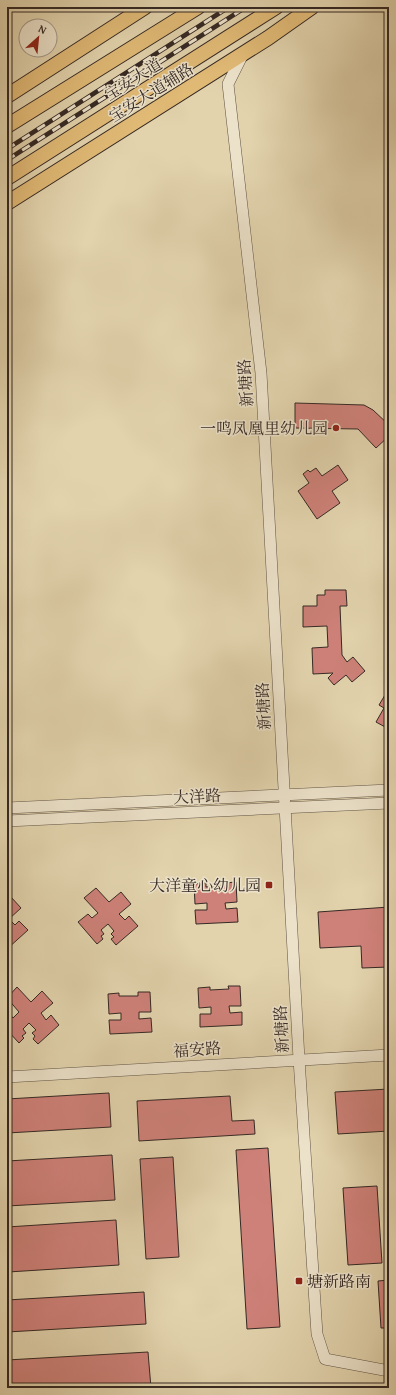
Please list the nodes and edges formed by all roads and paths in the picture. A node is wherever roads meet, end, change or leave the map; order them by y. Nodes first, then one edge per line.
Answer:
1 (198, 7) edge
2 (276, 7) edge
3 (312, 7) edge
4 (136, 9) edge
5 (243, 54) junction
6 (7, 96) edge
7 (7, 126) edge
8 (7, 178) edge
9 (7, 203) edge
10 (389, 790) edge
11 (284, 795) junction
12 (389, 803) edge
13 (7, 808) edge
14 (285, 808) junction
15 (7, 821) edge
16 (389, 1054) edge
17 (299, 1059) junction
18 (7, 1078) edge
19 (389, 1371) edge

1 - 7 main road, 宝安大道
2 - 8 main road, 宝安大道
3 - 5 main road, 宝安大道辅路
4 - 6 main road
5 - 9 main road, 宝安大道辅路
5 - 11 street, 新塘路
10 - 11 street, 大洋路
11 - 13 street, 大洋路
11 - 14 street, 新塘路
12 - 14 street, 大洋路
14 - 15 street, 大洋路
14 - 17 street, 新塘路
16 - 17 street, 福安路
17 - 18 street, 福安路
17 - 19 street, 新塘路

